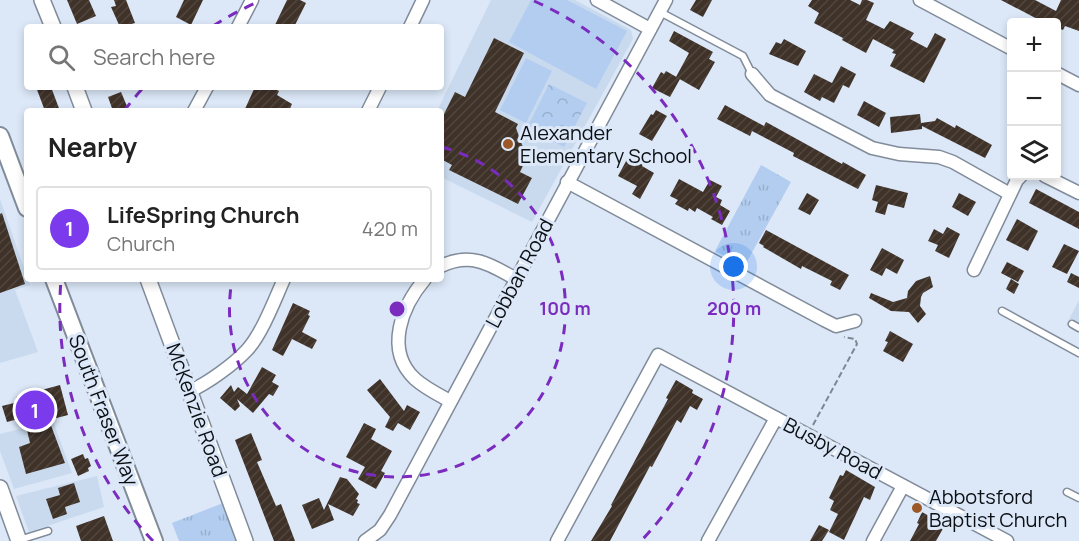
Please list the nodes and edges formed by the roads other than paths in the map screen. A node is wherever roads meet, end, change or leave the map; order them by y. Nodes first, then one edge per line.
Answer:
1 (42, 0) edge
2 (252, 0) edge
3 (423, 0) edge
4 (597, 0) edge
5 (666, 0) edge
6 (920, 0) edge
7 (660, 12) junction
8 (51, 24) edge
9 (240, 24) edge
10 (411, 24) edge
11 (650, 29) junction
12 (1007, 47) edge
13 (752, 74) joint
14 (1061, 76) edge
15 (1079, 85) edge
16 (76, 90) edge
17 (205, 90) edge
18 (378, 90) edge
19 (83, 108) edge
20 (196, 108) edge
21 (370, 108) edge
22 (0, 136) edge
23 (1019, 180) edge
24 (1053, 180) edge
25 (567, 182) junction
26 (1079, 193) edge
27 (1010, 194) junction
28 (24, 200) edge
29 (444, 265) edge
30 (974, 270) dead end
31 (516, 279) junction
32 (55, 282) edge
33 (149, 282) edge
34 (283, 282) edge
35 (422, 282) edge
36 (1002, 311) dead end
37 (851, 321) dead end
38 (1079, 353) edge
39 (190, 391) junction
40 (450, 401) junction
41 (776, 418) junction
42 (903, 486) junction
43 (0, 488) edge
44 (1067, 492) dead end
45 (1079, 498) edge
46 (48, 531) dead end
47 (19, 540) edge
48 (154, 541) edge
49 (245, 541) edge
50 (365, 541) edge
51 (557, 541) edge
52 (708, 541) edge
53 (873, 541) edge
54 (1007, 541) edge

1 - 8 street
2 - 9 street
3 - 10 street
4 - 11 street
5 - 7 street, Lobban Road
6 - 12 street
7 - 11 street, Lobban Road
7 - 13 lane
11 - 25 street, Lobban Road
13 - 27 street
14 - 15 street
16 - 19 street
17 - 20 street
18 - 21 street
22 - 28 main road
23 - 27 street
24 - 26 street
25 - 31 street, Lobban Road
25 - 37 street
27 - 30 street
29 - 31 street
31 - 40 street, Lobban Road
32 - 48 main road, South Fraser Way
33 - 39 street, McKenzie Road
34 - 39 street
35 - 40 street
36 - 38 lane
39 - 49 street, McKenzie Road
40 - 50 street, Lobban Road
41 - 42 street, Busby Road
41 - 51 street, Busby Road
41 - 52 street
42 - 53 street
42 - 54 street, Busby Road
43 - 47 street
44 - 45 lane
46 - 47 lane

